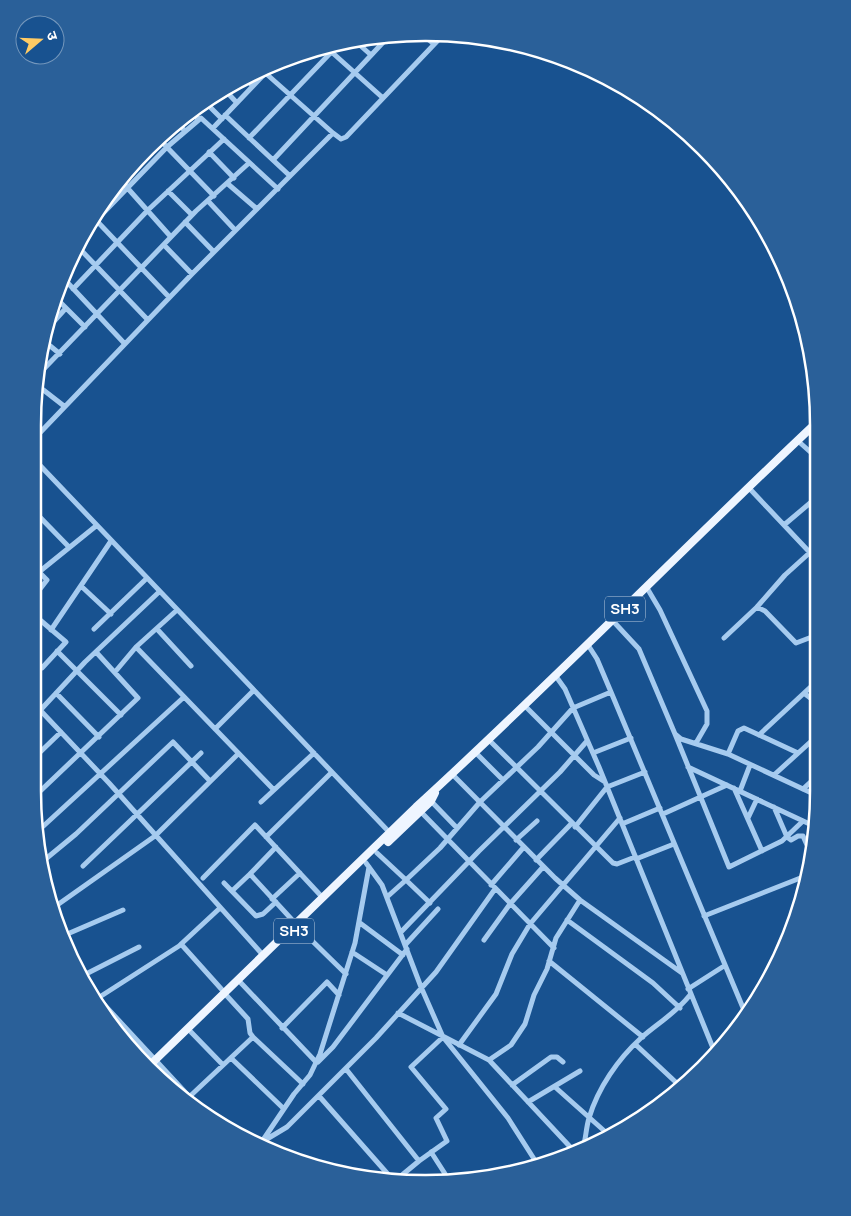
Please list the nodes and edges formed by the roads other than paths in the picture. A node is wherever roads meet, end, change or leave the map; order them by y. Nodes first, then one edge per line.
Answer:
1 (431, 41) edge
2 (437, 41) edge
3 (381, 44) edge
4 (434, 44) junction
5 (362, 47) edge
6 (330, 53) edge
7 (332, 53) edge
8 (371, 55) junction
9 (354, 73) junction
10 (268, 75) edge
11 (258, 80) edge
12 (251, 84) edge
13 (253, 86) junction
14 (230, 95) edge
15 (290, 96) junction
16 (383, 98) junction
17 (237, 103) junction
18 (211, 107) edge
19 (224, 117) junction
20 (314, 117) junction
21 (198, 119) joint
22 (183, 128) edge
23 (213, 128) junction
24 (185, 131) junction
25 (333, 134) junction
26 (249, 138) junction
27 (224, 139) junction
28 (164, 145) edge
29 (167, 148) junction
30 (209, 152) junction
31 (273, 160) junction
32 (249, 163) junction
33 (189, 171) junction
34 (290, 176) junction
35 (234, 178) junction
36 (228, 184) junction
37 (126, 186) edge
38 (128, 189) junction
39 (278, 189) junction
40 (168, 190) junction
41 (214, 196) junction
42 (208, 201) junction
43 (112, 204) edge
44 (257, 209) junction
45 (148, 210) junction
46 (192, 215) junction
47 (185, 222) junction
48 (99, 223) edge
49 (235, 230) junction
50 (171, 237) junction
51 (118, 242) junction
52 (164, 245) junction
53 (83, 252) edge
54 (214, 252) junction
55 (95, 265) junction
56 (142, 267) junction
57 (192, 274) junction
58 (68, 283) edge
59 (73, 289) junction
60 (119, 291) junction
61 (169, 297) junction
62 (62, 304) edge
63 (66, 308) junction
64 (97, 314) junction
65 (56, 319) edge
66 (147, 319) junction
67 (85, 327) junction
68 (124, 343) junction
69 (50, 346) edge
70 (60, 354) junction
71 (46, 367) edge
72 (43, 390) edge
73 (64, 406) junction
74 (810, 429) edge
75 (41, 430) edge
76 (798, 441) junction
77 (810, 452) edge
78 (41, 467) edge
79 (749, 488) junction
80 (810, 503) edge
81 (41, 519) edge
82 (96, 526) junction
83 (784, 526) junction
84 (111, 541) junction
85 (68, 546) junction
86 (810, 553) joint
87 (41, 569) edge
88 (41, 575) edge
89 (146, 579) junction
90 (81, 586) junction
91 (41, 587) edge
92 (646, 588) junction
93 (159, 592) junction
94 (757, 607) junction
95 (177, 610) junction
96 (110, 614) junction
97 (41, 621) edge
98 (613, 621) junction
99 (94, 629) dead end
100 (157, 629) junction
101 (51, 630) junction
102 (810, 637) edge
103 (724, 638) dead end
104 (588, 644) junction
105 (136, 647) junction
106 (57, 651) junction
107 (96, 652) junction
108 (191, 666) dead end
109 (41, 668) edge
110 (77, 671) junction
111 (115, 672) junction
112 (555, 675) junction
113 (810, 689) edge
114 (254, 690) junction
115 (611, 692) junction
116 (56, 693) junction
117 (805, 694) junction
118 (184, 697) junction
119 (810, 698) edge
120 (523, 704) junction
121 (573, 708) junction
122 (41, 709) edge
123 (41, 711) edge
124 (121, 716) junction
125 (215, 729) junction
126 (61, 732) junction
127 (551, 732) junction
128 (675, 734) junction
129 (759, 735) junction
130 (99, 737) junction
131 (631, 738) junction
132 (488, 739) junction
133 (587, 740) junction
134 (810, 742) edge
135 (696, 743) junction
136 (41, 751) edge
137 (475, 752) junction
138 (201, 753) dead end
139 (314, 753) junction
140 (592, 753) junction
141 (798, 753) junction
142 (82, 754) junction
143 (238, 754) junction
144 (728, 754) junction
145 (574, 756) junction
146 (191, 761) junction
147 (750, 765) junction
148 (688, 766) junction
149 (515, 767) junction
150 (332, 772) junction
151 (645, 772) junction
152 (100, 774) junction
153 (453, 775) junction
154 (774, 775) junction
155 (502, 780) junction
156 (210, 781) junction
157 (810, 783) edge
158 (606, 785) junction
159 (727, 785) junction
160 (737, 789) junction
161 (803, 789) junction
162 (274, 790) junction
163 (41, 791) edge
164 (810, 792) edge
165 (118, 793) junction
166 (540, 793) junction
167 (701, 798) junction
168 (429, 799) junction
169 (757, 799) junction
170 (261, 802) dead end
171 (480, 802) junction
172 (774, 807) junction
173 (660, 808) junction
174 (420, 812) junction
175 (136, 814) junction
176 (663, 814) junction
177 (748, 818) junction
178 (621, 821) junction
179 (803, 821) junction
180 (537, 822) dead end
181 (808, 823) edge
182 (573, 825) junction
183 (43, 826) edge
184 (504, 827) junction
185 (457, 828) junction
186 (390, 833) junction
187 (155, 836) junction
188 (266, 837) junction
189 (787, 838) junction
190 (447, 840) junction
191 (516, 840) junction
192 (806, 843) edge
193 (674, 844) junction
194 (596, 846) junction
195 (276, 847) junction
196 (523, 848) junction
197 (762, 851) junction
198 (377, 852) junction
199 (48, 857) edge
200 (636, 858) junction
201 (536, 860) junction
202 (468, 862) junction
203 (367, 865) junction
204 (83, 866) dead end
205 (543, 867) junction
206 (300, 873) junction
207 (250, 874) junction
208 (203, 878) dead end
209 (799, 878) edge
210 (406, 880) junction
211 (224, 882) dead end
212 (562, 885) junction
213 (493, 887) junction
214 (232, 891) junction
215 (387, 897) junction
216 (322, 898) junction
217 (274, 900) junction
218 (580, 900) junction
219 (430, 902) junction
220 (59, 904) edge
221 (510, 904) junction
222 (220, 908) junction
223 (438, 909) dead end
224 (123, 910) dead end
225 (704, 916) junction
226 (567, 920) junction
227 (360, 923) junction
228 (530, 924) junction
229 (297, 925) junction
230 (402, 932) junction
231 (68, 933) edge
232 (484, 940) dead end
233 (181, 944) junction
234 (139, 947) dead end
235 (406, 947) junction
236 (554, 948) junction
237 (352, 952) junction
238 (262, 954) junction
239 (403, 955) junction
240 (550, 961) junction
241 (724, 966) junction
242 (682, 973) junction
243 (88, 974) edge
244 (346, 974) junction
245 (387, 975) junction
246 (240, 983) junction
247 (421, 987) junction
248 (688, 989) junction
249 (99, 993) edge
250 (226, 994) junction
251 (339, 995) junction
252 (690, 996) junction
253 (743, 1007) edge
254 (680, 1008) junction
255 (398, 1013) junction
256 (120, 1023) edge
257 (282, 1028) junction
258 (191, 1032) junction
259 (253, 1037) junction
260 (443, 1037) junction
261 (643, 1037) junction
262 (635, 1044) junction
263 (460, 1045) junction
264 (712, 1046) edge
265 (146, 1054) edge
266 (231, 1058) junction
267 (489, 1060) junction
268 (563, 1062) dead end
269 (154, 1063) edge
270 (316, 1064) junction
271 (223, 1065) junction
272 (346, 1069) junction
273 (580, 1071) dead end
274 (675, 1082) edge
275 (302, 1084) junction
276 (512, 1084) junction
277 (555, 1087) junction
278 (192, 1095) edge
279 (319, 1096) junction
280 (528, 1102) junction
281 (284, 1108) junction
282 (589, 1119) junction
283 (603, 1131) edge
284 (264, 1139) edge
285 (266, 1140) edge
286 (585, 1140) edge
287 (570, 1147) edge
288 (431, 1152) junction
289 (534, 1159) edge
290 (419, 1161) junction
291 (388, 1173) edge
292 (402, 1174) edge
293 (445, 1174) edge

1 - 4 street
2 - 4 street
3 - 8 street
4 - 16 street
5 - 8 street
6 - 15 street
7 - 9 street
8 - 9 street
9 - 16 street
9 - 20 street
10 - 15 street
11 - 13 street
12 - 13 street
13 - 17 street
14 - 17 street
15 - 20 street
15 - 26 street
16 - 25 street
17 - 19 street
18 - 19 street
19 - 23 street
19 - 26 street
20 - 25 street
20 - 31 street
21 - 23 street
21 - 24 street
22 - 24 street
23 - 27 street
24 - 29 street
25 - 34 street
26 - 31 street
27 - 30 street
27 - 32 street
28 - 29 street
29 - 33 street
29 - 38 street
30 - 33 street
30 - 35 street
31 - 34 street
32 - 35 street
32 - 39 street
33 - 40 street
33 - 41 street
34 - 39 street
35 - 36 street
36 - 41 street
36 - 44 street
37 - 38 street
38 - 43 street
38 - 45 street
39 - 44 street
40 - 45 street
40 - 46 street
41 - 42 street
42 - 46 street
42 - 49 street
44 - 49 street
45 - 50 street
45 - 51 street
46 - 47 street
47 - 50 street
47 - 54 street
48 - 51 street
49 - 54 street
50 - 52 street
51 - 55 street
51 - 56 street
52 - 56 street
52 - 57 street
53 - 55 street
54 - 57 street
55 - 59 street
55 - 60 street
56 - 60 street
56 - 61 street
57 - 61 street
58 - 59 street
59 - 64 street
60 - 64 street
60 - 66 street
61 - 66 street
62 - 63 street
63 - 65 street
63 - 67 street
64 - 67 street
64 - 68 street
66 - 68 street
67 - 70 street
68 - 73 street
69 - 70 street
70 - 71 street
72 - 73 street
73 - 75 street
74 - 76 main road, SH3
76 - 77 street
76 - 79 main road, SH3
78 - 82 street
79 - 83 street
79 - 92 main road, SH3
80 - 83 street
81 - 85 street
82 - 84 street
82 - 85 street
83 - 86 street
84 - 89 street
84 - 90 street
85 - 87 street
86 - 94 street
88 - 91 street
89 - 93 street
89 - 96 street
90 - 96 street
90 - 101 street
92 - 98 main road, SH3
92 - 135 street
93 - 95 street
93 - 107 street
94 - 102 street
94 - 103 street
95 - 100 street
95 - 114 street
96 - 99 street
97 - 101 street
98 - 104 main road, SH3
98 - 128 street
100 - 105 street
100 - 108 street
101 - 106 street
104 - 112 main road, SH3
104 - 115 street
105 - 111 street
105 - 118 street
106 - 109 street
106 - 110 street
107 - 110 street
107 - 111 street
110 - 116 street
110 - 124 street
111 - 124 street
112 - 120 main road, SH3
112 - 121 street
113 - 117 street
114 - 125 street
114 - 139 street
115 - 121 street
115 - 131 street
116 - 122 street
116 - 130 street
117 - 119 street
117 - 129 street
118 - 125 street
118 - 152 street
120 - 127 street
120 - 132 main road, SH3
121 - 127 street
121 - 133 street
123 - 126 street
124 - 130 street
125 - 143 street
126 - 136 street
126 - 142 street
127 - 145 street
127 - 149 street
128 - 135 street
128 - 148 street
129 - 141 street
129 - 144 street
130 - 142 street
131 - 140 street
131 - 151 street
132 - 137 main road, SH3
132 - 149 street
133 - 140 street
133 - 145 street
134 - 141 street
135 - 144 street
137 - 153 main road, SH3
137 - 155 street
138 - 146 street
139 - 150 street
139 - 162 street
140 - 158 street
141 - 154 street
142 - 152 street
142 - 163 street
143 - 156 street
143 - 162 street
144 - 147 street
145 - 158 street
145 - 166 street
146 - 156 street
146 - 165 street
146 - 175 street
147 - 154 street
147 - 160 street
148 - 159 street
148 - 167 street
149 - 155 street
149 - 166 street
150 - 186 street
150 - 188 street
151 - 158 street
151 - 173 street
152 - 165 street
152 - 183 street
153 - 168 main road, SH3
153 - 171 street
154 - 161 street
155 - 171 street
156 - 187 street
157 - 161 street
158 - 178 street
158 - 182 street
159 - 160 street
159 - 167 street
160 - 169 street
160 - 177 street
161 - 164 street
162 - 170 street
165 - 175 street
165 - 199 street
166 - 182 street
166 - 184 street
167 - 176 street
167 - 197 street
168 - 174 main road, SH3
168 - 185 street
168 - 186 main road, SH3
169 - 172 street
169 - 177 street
171 - 184 street
171 - 185 street
172 - 179 street
172 - 189 street
173 - 176 street
173 - 178 street
174 - 190 street
174 - 198 main road, SH3
175 - 187 street
175 - 204 street
176 - 193 street
177 - 197 street
178 - 194 street
178 - 200 street
179 - 181 street
179 - 189 street
180 - 191 street
182 - 194 street
182 - 201 street
184 - 191 street
184 - 202 street
185 - 190 street
186 - 216 main road, SH3
187 - 220 street
187 - 222 street
188 - 195 street
188 - 208 street
189 - 192 street
189 - 197 street
190 - 202 street
190 - 210 street
191 - 196 street
193 - 200 street
193 - 225 street
194 - 200 street
194 - 212 street
195 - 206 street
195 - 207 street
196 - 201 street
196 - 213 street
198 - 203 main road, SH3
198 - 210 street
200 - 242 street
201 - 205 street
202 - 213 street
202 - 219 street
203 - 215 street
203 - 227 street
203 - 229 main road, SH3
205 - 212 street
205 - 221 street
206 - 216 street
206 - 217 street
207 - 214 street
207 - 217 street
209 - 225 street
210 - 215 street
210 - 219 street
211 - 214 street
212 - 218 street
212 - 228 street
213 - 221 street
213 - 247 street
214 - 217 street
215 - 230 street
216 - 229 main road, SH3
217 - 229 street
218 - 226 street
218 - 242 street
219 - 230 street
221 - 228 street
221 - 232 street
222 - 233 street
222 - 238 street
223 - 235 street
224 - 231 street
225 - 241 street
226 - 236 street
226 - 254 street
227 - 237 street
227 - 239 street
228 - 236 street
228 - 263 street
229 - 238 main road, SH3
229 - 244 street
229 - 246 main road, SH3
230 - 235 street
233 - 249 street
233 - 250 street
234 - 243 street
235 - 239 street
235 - 247 street
236 - 240 street
237 - 244 street
237 - 245 street
238 - 250 main road, SH3
239 - 245 street
240 - 261 street
240 - 267 street
241 - 248 street
241 - 253 street
242 - 248 street
244 - 251 street
245 - 270 street
246 - 250 main road, SH3
246 - 257 street
247 - 255 street
247 - 260 street
248 - 252 street
250 - 258 main road, SH3
250 - 259 street
250 - 269 main road, SH3
251 - 257 street
251 - 270 street
252 - 254 street
252 - 264 street
254 - 261 street
255 - 260 street
255 - 272 street
256 - 265 street
257 - 270 street
258 - 269 main road, SH3
258 - 271 street
259 - 266 street
259 - 275 street
260 - 263 street
260 - 288 street
260 - 289 street
261 - 262 street
262 - 274 street
262 - 282 street
263 - 267 street
266 - 271 street
266 - 281 street
267 - 276 street
268 - 276 street
270 - 275 street
271 - 278 street
272 - 279 street
272 - 290 street
273 - 277 street
275 - 281 street
276 - 280 street
277 - 280 street
277 - 282 street
279 - 285 street
279 - 291 street
280 - 287 street
281 - 284 street
282 - 283 street
282 - 286 street
288 - 290 street
288 - 293 street
290 - 292 street

